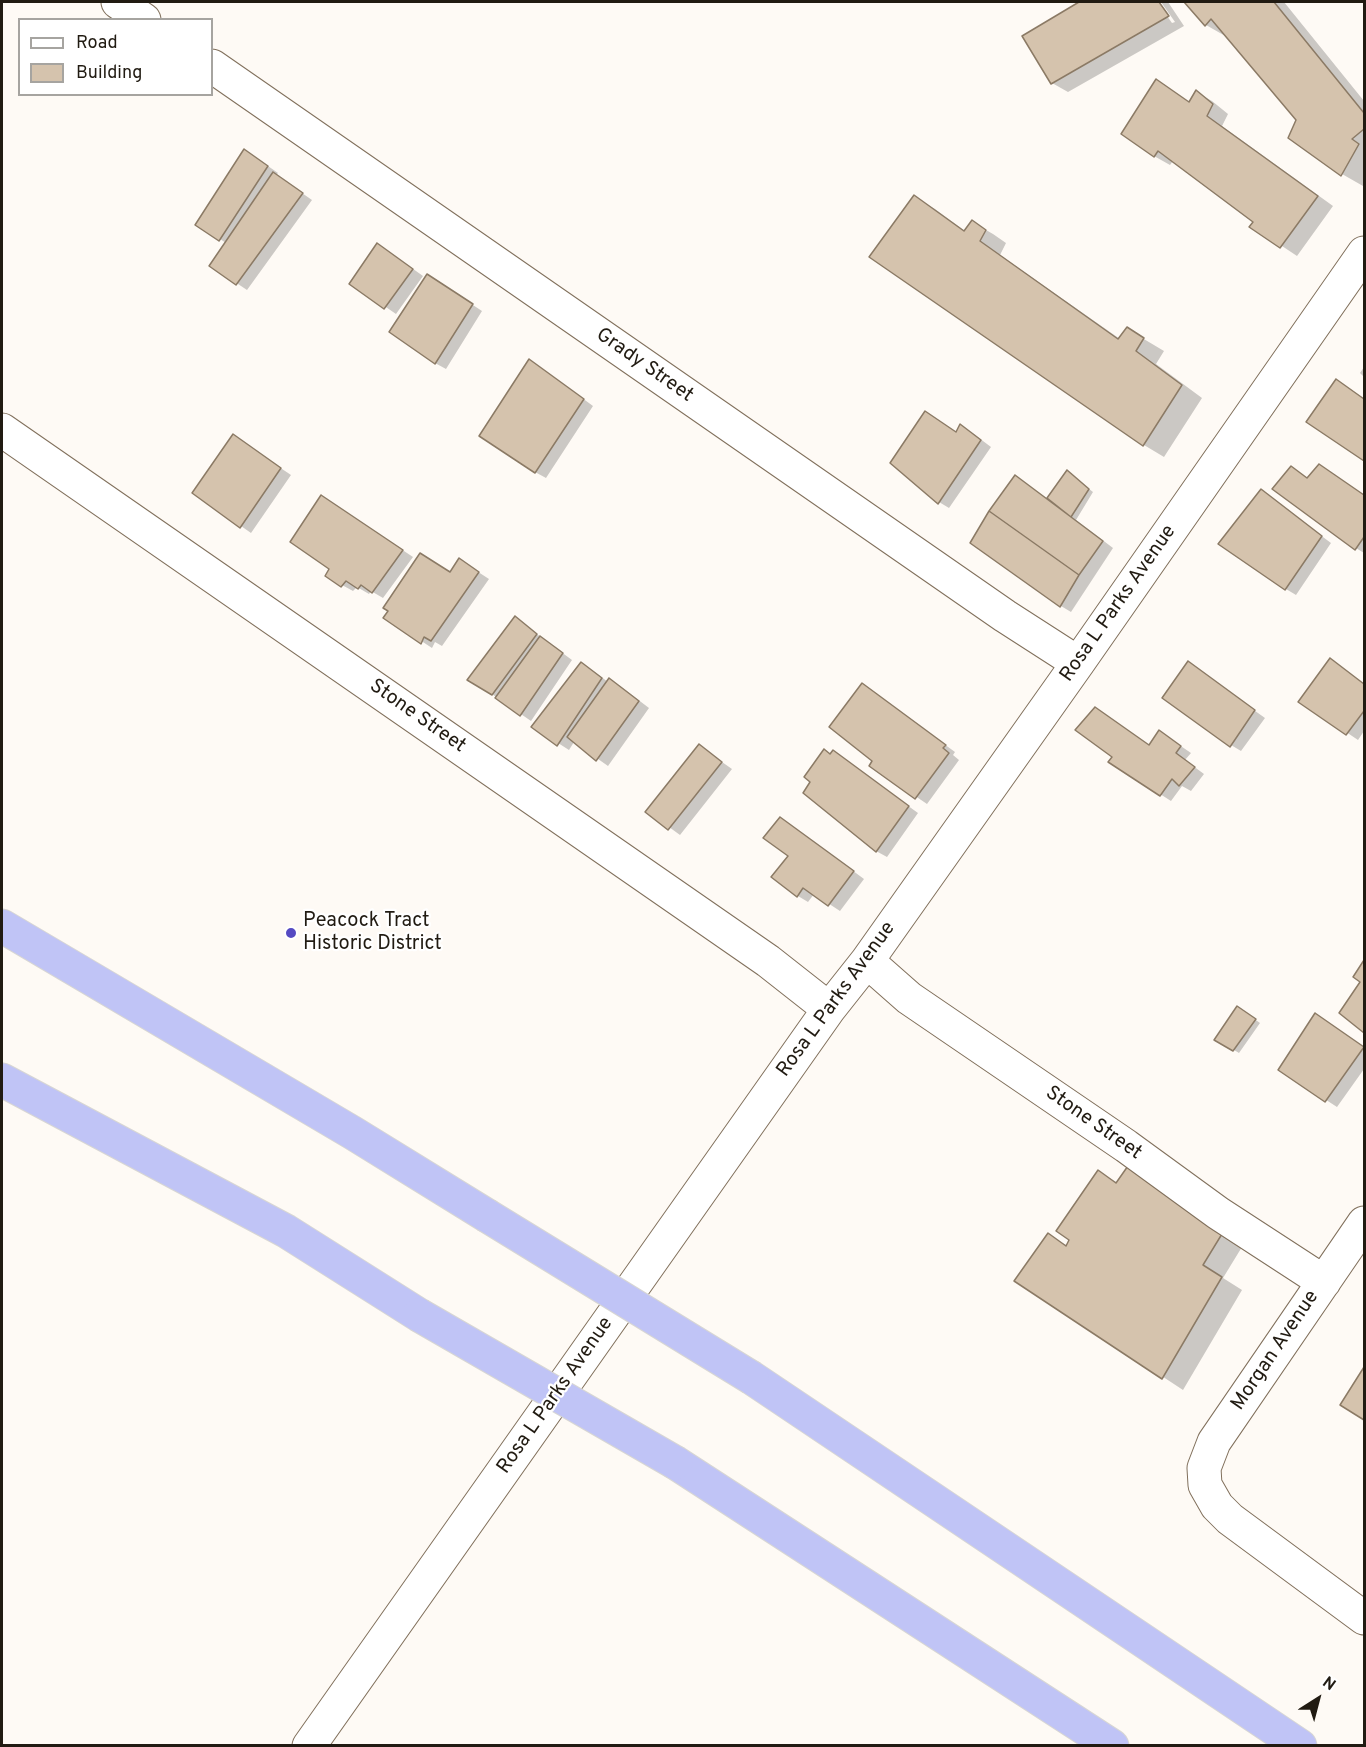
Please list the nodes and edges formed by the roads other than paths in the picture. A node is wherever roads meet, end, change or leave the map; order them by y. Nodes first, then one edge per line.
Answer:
1 (118, 2) edge
2 (141, 18) edge
3 (213, 67) edge
4 (1365, 253) edge
5 (2, 430) edge
6 (1078, 663) junction
7 (2, 906) edge
8 (2, 926) edge
9 (867, 961) junction
10 (107, 987) junction
11 (829, 1009) junction
12 (2, 1080) edge
13 (1365, 1223) edge
14 (1324, 1282) junction
15 (1365, 1618) edge
16 (309, 1746) edge
17 (1112, 1746) edge
18 (1300, 1746) edge

1 - 2 street
3 - 6 street, Grady Street
4 - 6 street, Rosa L Parks Avenue
5 - 11 street, Stone Street
6 - 9 street, Rosa L Parks Avenue
7 - 10 highway
8 - 10 highway
9 - 11 street, Rosa L Parks Avenue
9 - 14 street, Stone Street
10 - 18 highway, bridge
11 - 16 street, Rosa L Parks Avenue
12 - 17 highway, bridge
13 - 14 street, Morgan Avenue
14 - 15 street, Morgan Avenue

